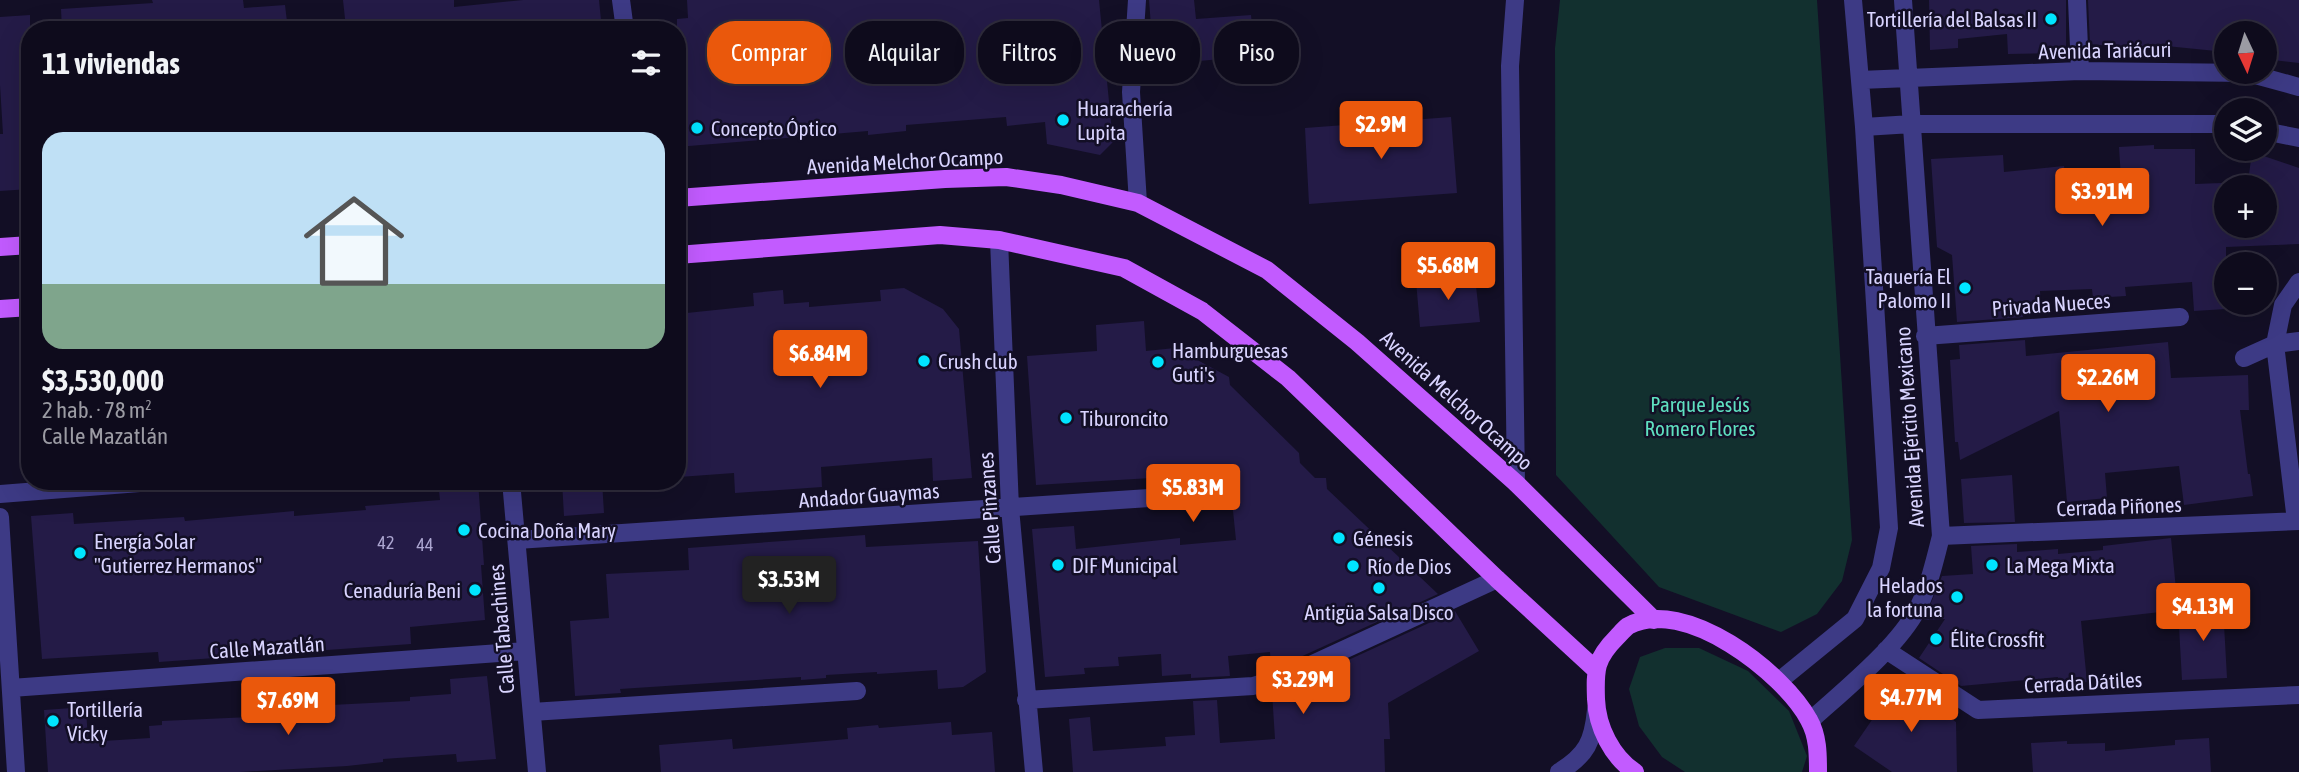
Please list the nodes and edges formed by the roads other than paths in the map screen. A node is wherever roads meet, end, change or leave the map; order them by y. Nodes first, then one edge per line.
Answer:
1 (621, 0) edge
2 (1137, 0) edge
3 (1515, 0) edge
4 (1853, 0) edge
5 (1903, 0) edge
6 (2077, 0) edge
7 (624, 21) edge
8 (2080, 71) junction
9 (1909, 79) junction
10 (1860, 80) junction
11 (2299, 87) edge
12 (1912, 124) junction
13 (2214, 124) edge
14 (1864, 127) junction
15 (2277, 134) edge
16 (2299, 138) edge
17 (686, 197) edge
18 (1138, 203) junction
19 (999, 240) junction
20 (21, 246) edge
21 (0, 247) edge
22 (686, 254) edge
23 (2299, 282) edge
24 (21, 308) edge
25 (0, 309) edge
26 (2180, 317) dead end
27 (1925, 336) junction
28 (2299, 341) edge
29 (2275, 344) junction
30 (2244, 358) dead end
31 (1516, 482) junction
32 (51, 490) edge
33 (512, 490) edge
34 (0, 494) edge
35 (1225, 494) dead end
36 (1010, 509) junction
37 (0, 517) edge
38 (2297, 521) edge
39 (1941, 536) junction
40 (517, 540) junction
41 (1497, 579) junction
42 (2, 584) edge
43 (1654, 620) junction
44 (1886, 650) junction
45 (526, 651) junction
46 (1595, 669) junction
47 (1779, 681) junction
48 (11, 688) junction
49 (857, 691) dead end
50 (2299, 695) edge
51 (1026, 700) junction
52 (1596, 709) junction
53 (532, 712) junction
54 (1810, 721) junction
55 (16, 772) edge
56 (537, 772) edge
57 (1034, 772) edge
58 (1559, 772) edge
59 (1635, 772) edge
60 (1818, 772) edge

1 - 7 street
2 - 18 street
3 - 31 street
4 - 10 street, Avenida Ejército Mexicano
5 - 9 street, Avenida Ejército Mexicano
6 - 8 street
8 - 9 street, Avenida Tariácuri
8 - 11 street, Avenida Tariácuri
9 - 10 street
9 - 12 street, Avenida Ejército Mexicano
10 - 14 street, Avenida Ejército Mexicano
12 - 13 street
12 - 14 street
12 - 27 street, Avenida Ejército Mexicano
14 - 47 street, Avenida Ejército Mexicano
15 - 16 street
17 - 18 main road, Avenida Melchor Ocampo
18 - 31 main road, Avenida Melchor Ocampo
19 - 22 main road
19 - 36 street, Calle Pinzanes
19 - 41 main road
20 - 21 main road
23 - 29 street
24 - 25 main road
26 - 27 street, Privada Nueces
27 - 39 street, Avenida Ejército Mexicano
28 - 29 street
29 - 30 street
29 - 38 street
31 - 43 main road, Avenida Melchor Ocampo
32 - 34 street
33 - 40 street, Calle Tabachines
35 - 36 street, Andador Guaymas
36 - 40 street, Andador Guaymas
36 - 51 street, Calle Pinzanes
37 - 42 street
38 - 39 street, Cerrada Piñones
39 - 44 street, Avenida Ejército Mexicano
40 - 45 street, Calle Tabachines
41 - 46 main road
41 - 51 street
42 - 48 street
43 - 46 main road
43 - 47 main road
44 - 50 street, Cerrada Dátiles
44 - 54 street, Avenida Ejército Mexicano
45 - 48 street, Calle Mazatlán
45 - 53 street, Calle Tabachines
46 - 52 main road
47 - 54 main road
48 - 55 street
49 - 53 street
51 - 57 street, Calle Pinzanes
52 - 58 street
52 - 59 main road
53 - 56 street, Calle Tabachines
54 - 60 main road

